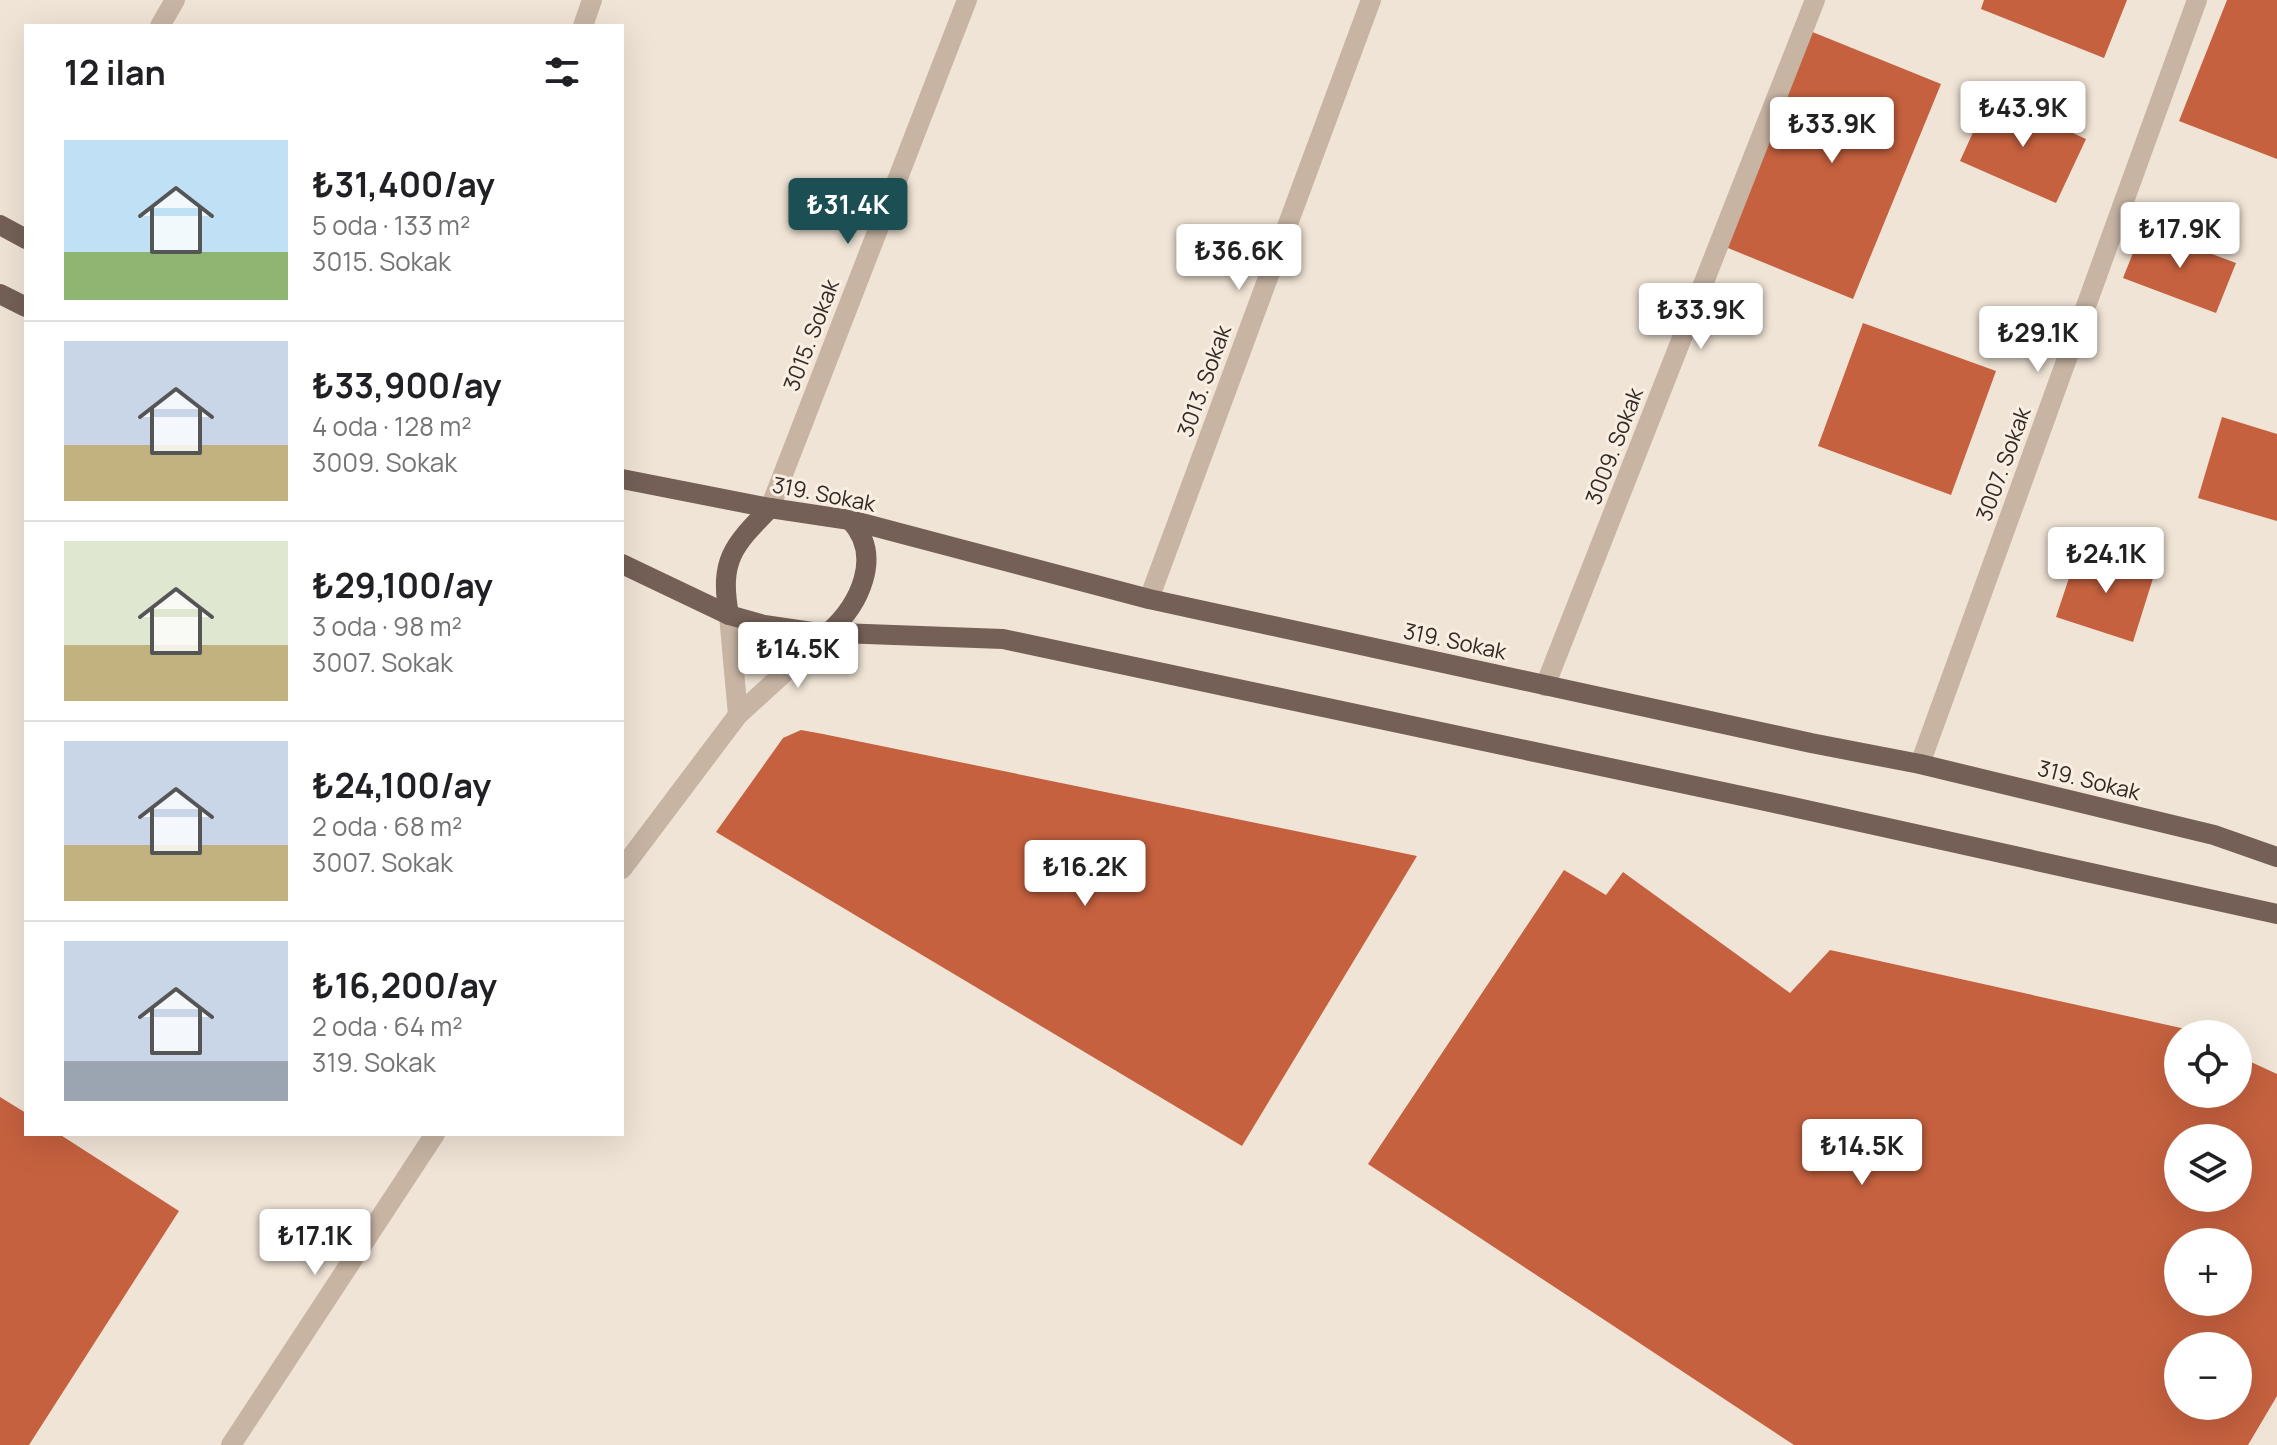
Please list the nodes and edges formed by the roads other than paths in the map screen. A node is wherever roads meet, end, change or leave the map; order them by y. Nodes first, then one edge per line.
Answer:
1 (175, 0) edge
2 (592, 0) edge
3 (967, 0) edge
4 (1371, 0) edge
5 (1815, 0) edge
6 (2197, 0) edge
7 (161, 24) edge
8 (584, 24) edge
9 (0, 225) edge
10 (24, 238) edge
11 (0, 294) edge
12 (24, 306) edge
13 (624, 479) edge
14 (770, 508) junction
15 (850, 520) junction
16 (624, 565) edge
17 (1149, 599) junction
18 (729, 615) junction
19 (829, 632) junction
20 (1545, 686) junction
21 (738, 715) junction
22 (1920, 764) junction
23 (2277, 857) edge
24 (624, 866) edge
25 (2277, 914) edge
26 (434, 1136) edge
27 (231, 1445) edge

1 - 7 street
2 - 8 street
3 - 14 street, 3015. Sokak
4 - 17 street, 3013. Sokak
5 - 20 street, 3009. Sokak
6 - 22 street, 3007. Sokak
9 - 10 main road
11 - 12 main road
13 - 14 main road, 319. Sokak
14 - 15 main road, 319. Sokak
14 - 18 main road
15 - 17 main road, 319. Sokak
15 - 19 main road
16 - 18 main road
17 - 20 main road, 319. Sokak
18 - 19 main road
18 - 21 street
19 - 21 street
19 - 25 main road
20 - 22 main road, 319. Sokak
21 - 24 street
22 - 23 main road, 319. Sokak
26 - 27 street

